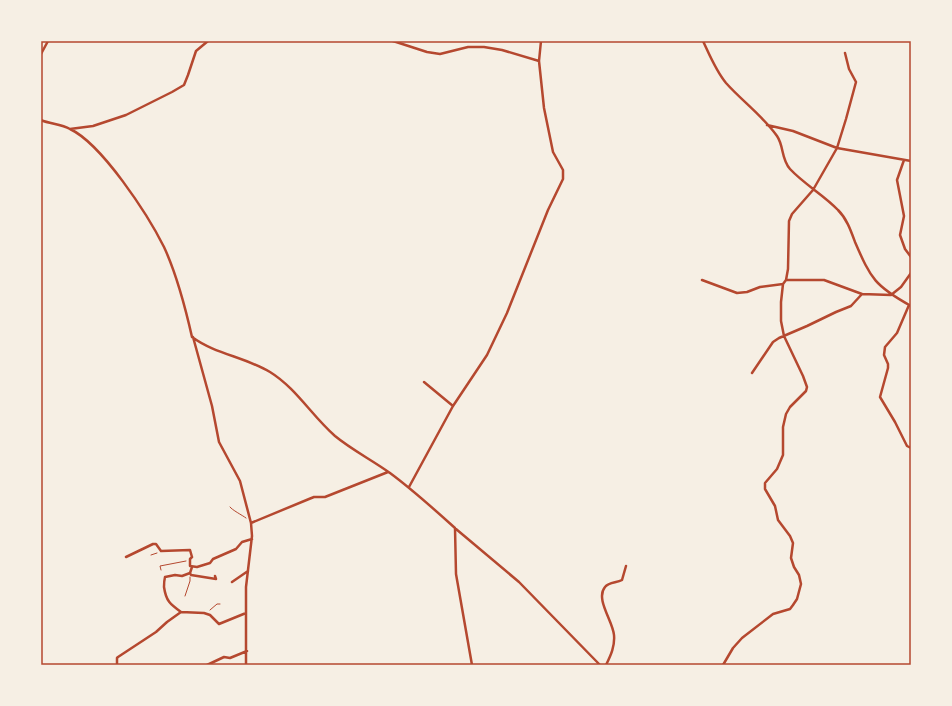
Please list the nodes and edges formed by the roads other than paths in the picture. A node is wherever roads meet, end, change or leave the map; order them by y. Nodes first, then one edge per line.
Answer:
1 (48, 41) edge
2 (208, 41) edge
3 (393, 41) edge
4 (541, 41) edge
5 (703, 41) edge
6 (845, 53) dead end
7 (41, 54) edge
8 (539, 61) junction
9 (41, 120) edge
10 (767, 125) junction
11 (70, 129) junction
12 (837, 148) junction
13 (904, 160) junction
14 (911, 162) edge
15 (813, 190) junction
16 (911, 257) edge
17 (911, 273) edge
18 (702, 280) dead end
19 (786, 280) junction
20 (783, 284) junction
21 (862, 294) junction
22 (891, 295) junction
23 (910, 305) edge
24 (784, 336) junction
25 (192, 337) junction
26 (752, 373) dead end
27 (424, 382) dead end
28 (453, 406) junction
29 (911, 448) edge
30 (389, 472) junction
31 (409, 487) junction
32 (251, 523) junction
33 (455, 528) junction
34 (252, 539) junction
35 (126, 556) dead end
36 (626, 566) dead end
37 (192, 567) junction
38 (248, 571) junction
39 (190, 573) junction
40 (215, 576) dead end
41 (232, 582) dead end
42 (181, 612) junction
43 (246, 614) junction
44 (247, 651) junction
45 (117, 665) edge
46 (207, 665) edge
47 (246, 665) edge
48 (472, 665) edge
49 (600, 665) edge
50 (606, 665) edge
51 (723, 665) edge

1 - 7 street
2 - 11 street
3 - 8 street
4 - 8 street
5 - 10 street
6 - 12 street
8 - 28 street
9 - 11 street
10 - 12 street
10 - 15 street
11 - 25 street
12 - 13 street
12 - 15 street
13 - 14 street
13 - 16 street
15 - 19 street
15 - 22 street
17 - 22 street
18 - 20 street
19 - 20 street
19 - 21 street
20 - 24 street
21 - 22 street
21 - 24 street
22 - 23 street
23 - 29 street
24 - 26 street
24 - 51 street
25 - 30 street
25 - 32 street
27 - 28 street
28 - 31 street
30 - 31 street
30 - 32 street
31 - 33 street
32 - 34 street
33 - 48 street
33 - 49 street
34 - 37 street
34 - 38 street
35 - 37 street
36 - 50 street
37 - 39 street
38 - 41 street
38 - 43 street
39 - 40 street
39 - 42 street
42 - 43 street
42 - 45 street
43 - 44 street
44 - 46 street
44 - 47 street

